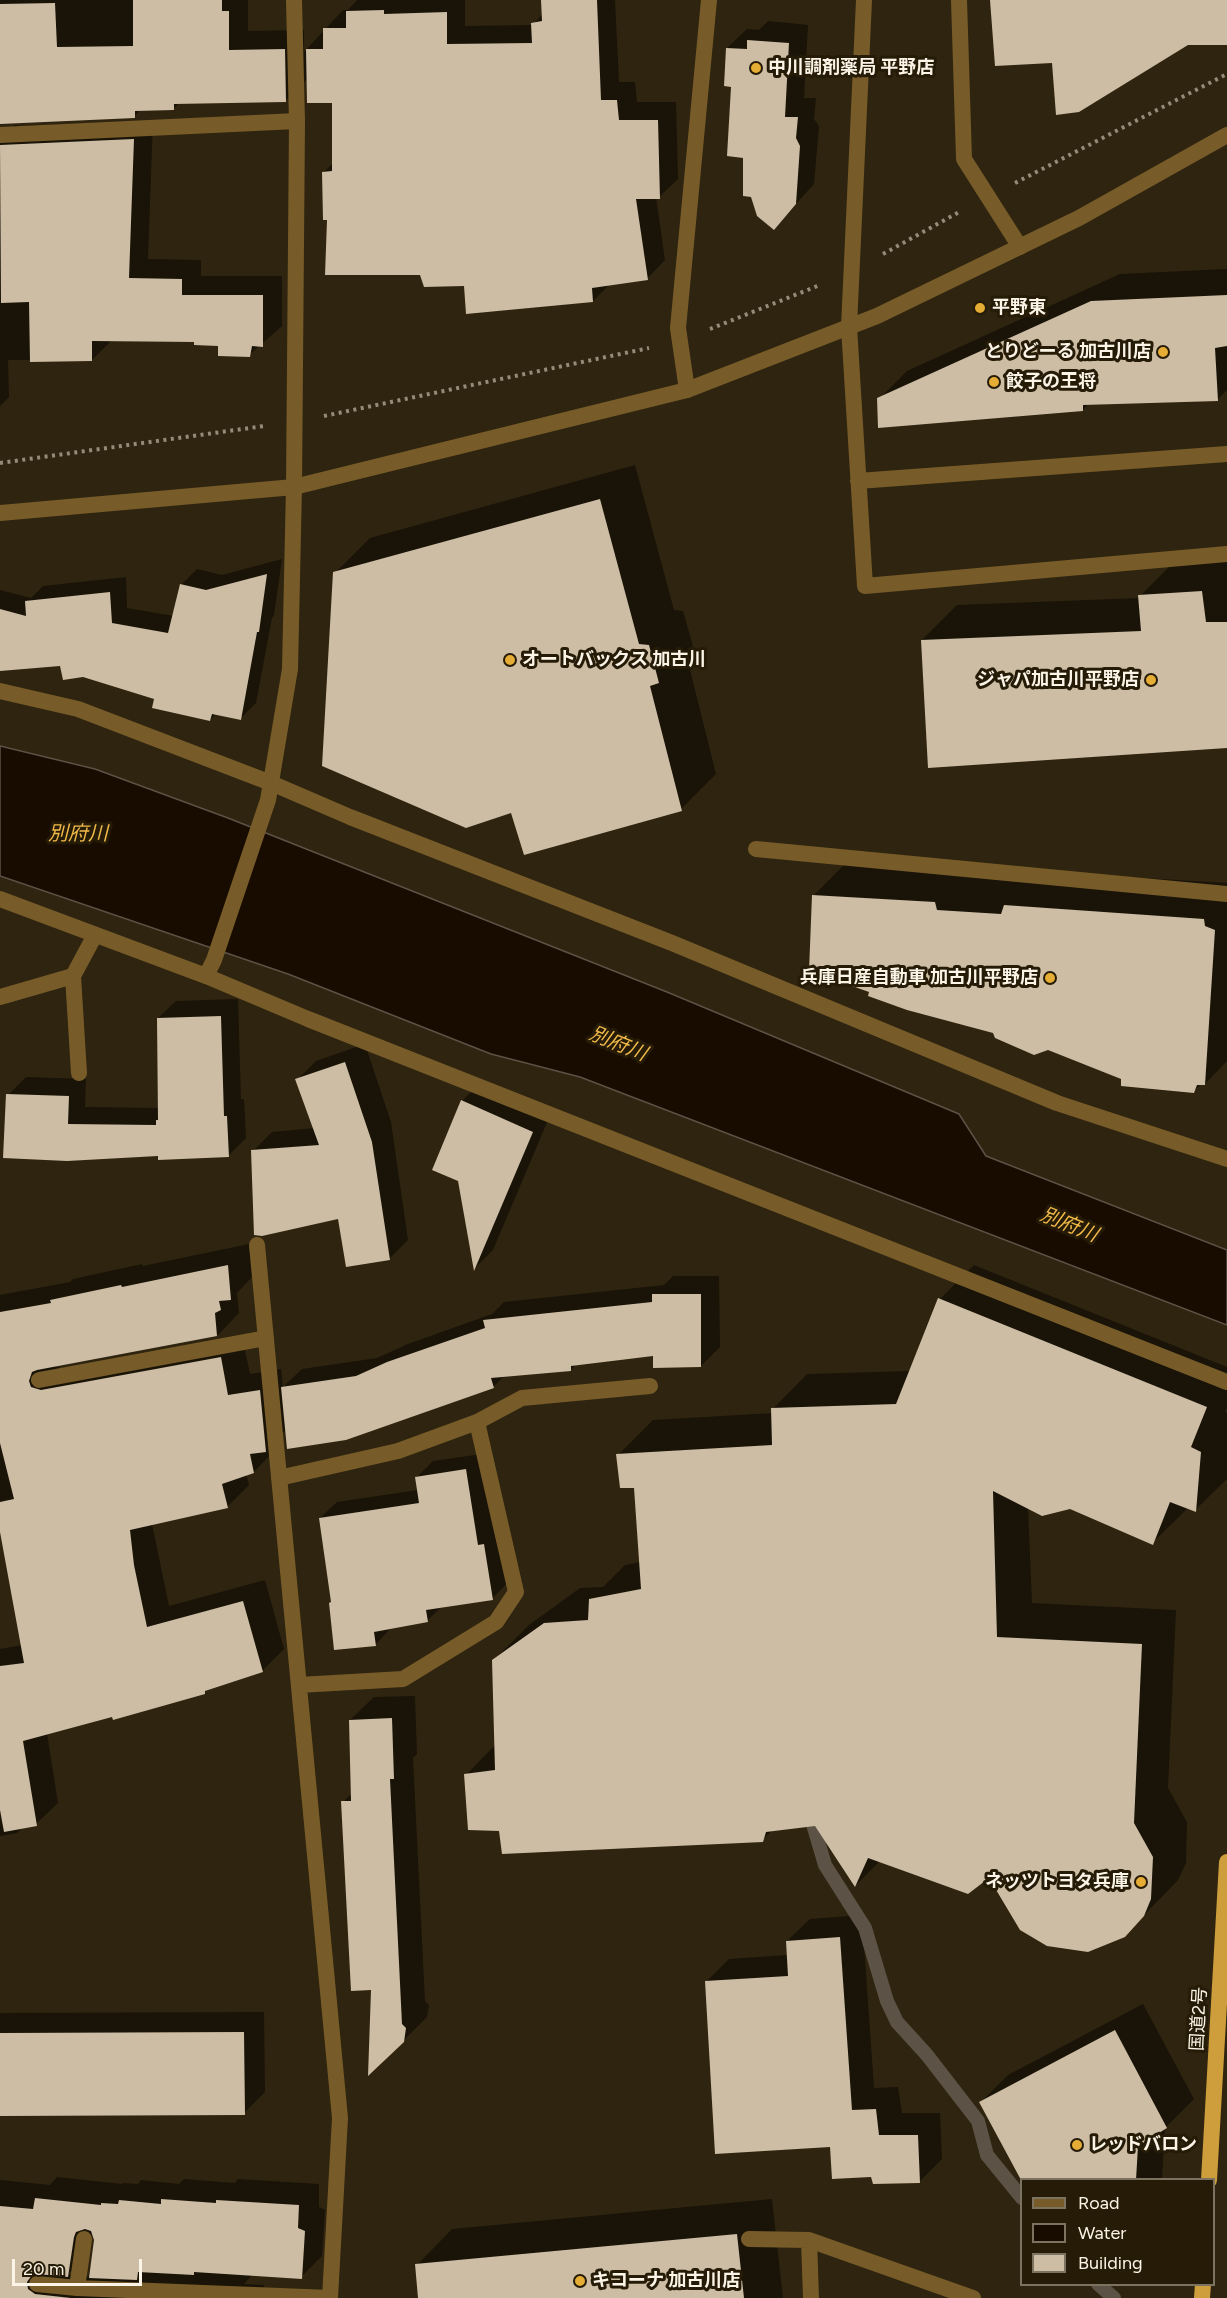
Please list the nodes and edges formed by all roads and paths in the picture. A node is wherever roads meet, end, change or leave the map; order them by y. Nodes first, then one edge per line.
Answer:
1 (294, 0) edge
2 (708, 0) edge
3 (864, 0) edge
4 (959, 0) edge
5 (1227, 74) edge
6 (297, 121) junction
7 (0, 135) edge
8 (1227, 135) edge
9 (989, 197) junction
10 (1020, 247) junction
11 (850, 272) junction
12 (849, 327) junction
13 (680, 342) junction
14 (687, 390) junction
15 (295, 422) junction
16 (1227, 454) edge
17 (0, 463) edge
18 (858, 481) junction
19 (294, 487) junction
20 (0, 513) edge
21 (1227, 554) edge
22 (0, 691) edge
23 (271, 783) junction
24 (756, 849) dead end
25 (1227, 894) edge
26 (0, 899) edge
27 (95, 935) junction
28 (73, 976) junction
29 (206, 976) junction
30 (0, 997) edge
31 (79, 1073) dead end
32 (1227, 1159) edge
33 (257, 1245) dead end
34 (266, 1338) junction
35 (39, 1380) dead end
36 (1227, 1382) edge
37 (650, 1386) dead end
38 (477, 1422) junction
39 (279, 1478) junction
40 (299, 1685) junction
41 (1227, 1862) edge
42 (1209, 2178) edge
43 (84, 2239) dead end
44 (749, 2240) dead end
45 (809, 2240) junction
46 (37, 2284) dead end
47 (77, 2288) junction
48 (811, 2298) edge
49 (973, 2298) edge

1 - 6 street
2 - 13 street
3 - 11 street
4 - 9 street
5 - 9 path
6 - 7 street
6 - 15 street
8 - 10 street
9 - 10 street
9 - 11 path
10 - 12 street
11 - 12 street
11 - 13 path
12 - 14 street
12 - 18 street
13 - 14 street
13 - 15 path
14 - 19 street
15 - 17 path
15 - 19 street
16 - 18 street
18 - 21 street
19 - 20 street
19 - 23 street
22 - 23 street
23 - 29 street
23 - 32 street
24 - 25 street
26 - 27 street
27 - 28 street
27 - 29 street
28 - 30 street
28 - 31 street
29 - 36 street
33 - 34 street
34 - 35 street
34 - 39 street
37 - 38 street
38 - 39 street
38 - 40 street
39 - 40 street
40 - 47 street
41 - 42 highway, 国道2号
43 - 47 street
44 - 45 street
45 - 48 street
45 - 49 street
46 - 47 street

